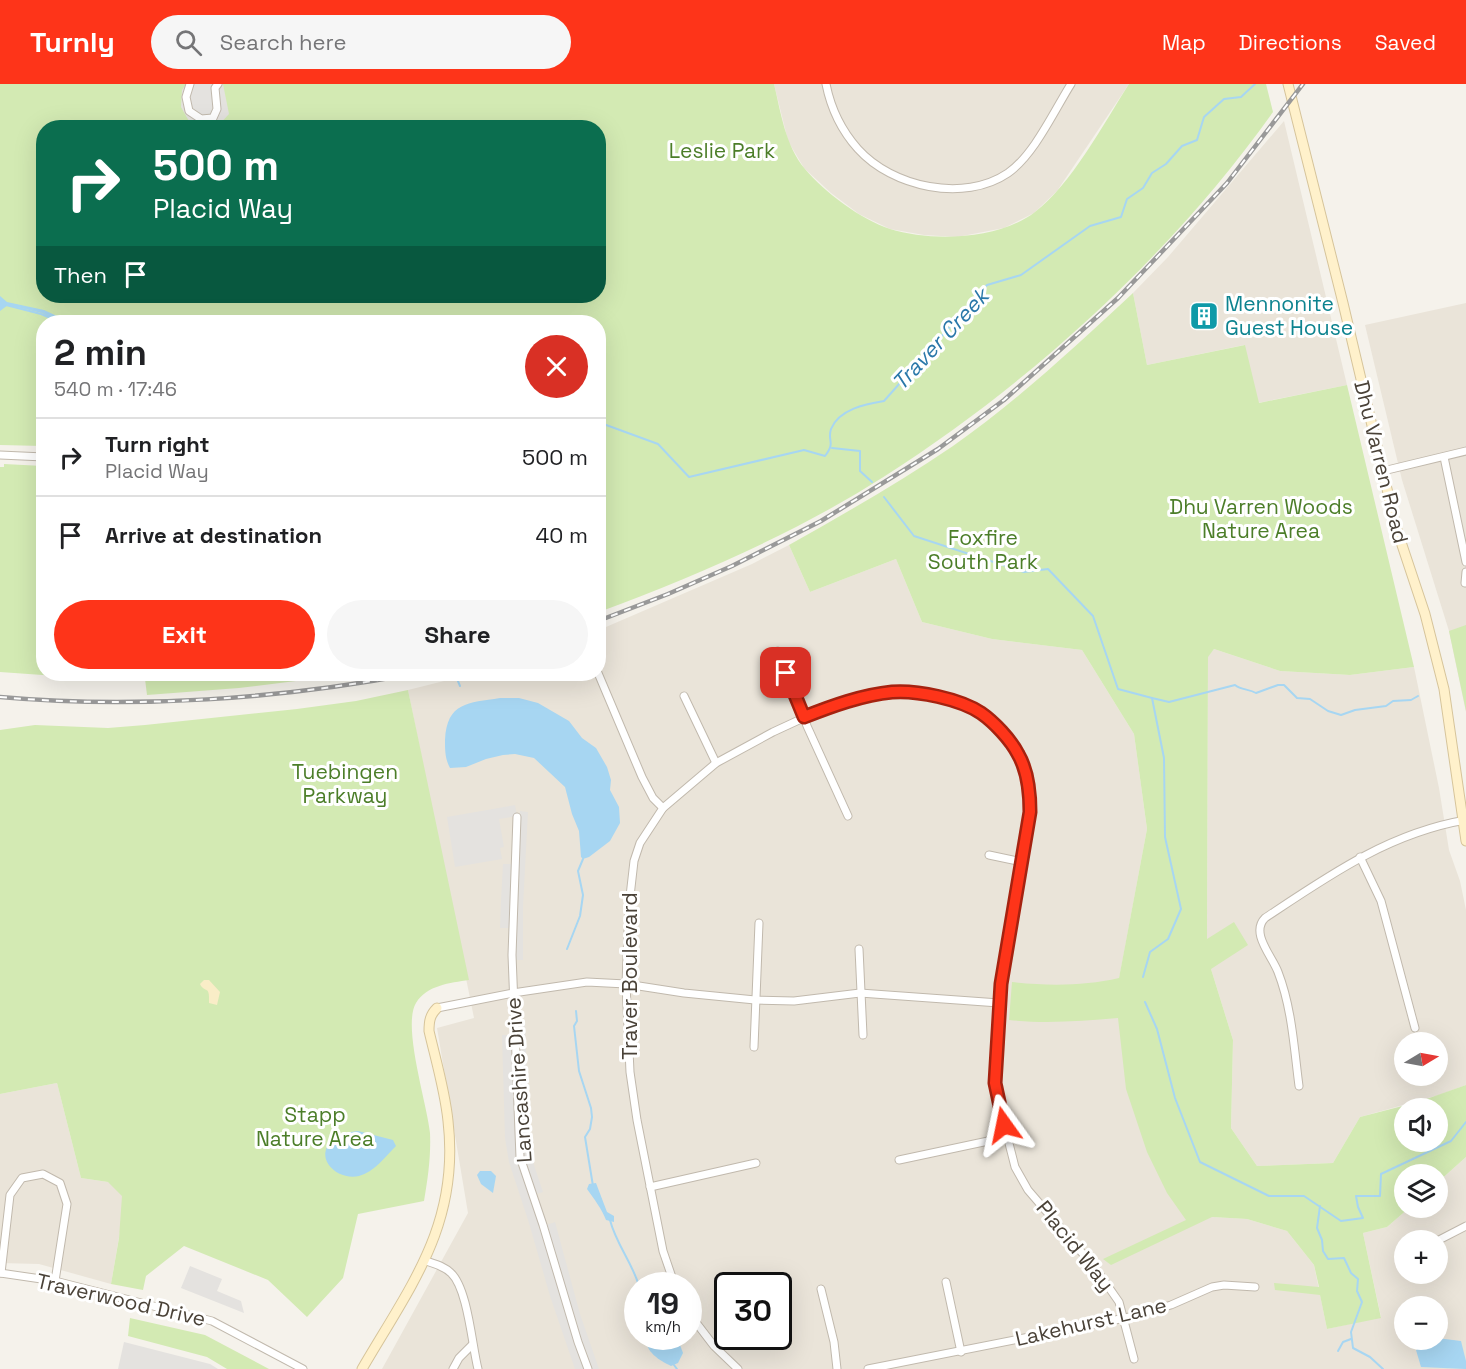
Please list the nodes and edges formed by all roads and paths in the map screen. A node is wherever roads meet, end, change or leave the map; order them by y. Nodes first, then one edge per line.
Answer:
1 (190, 84) edge
2 (218, 84) edge
3 (826, 84) edge
4 (1071, 84) edge
5 (1288, 84) edge
6 (1466, 451) edge
7 (0, 455) edge
8 (36, 457) edge
9 (1444, 457) junction
10 (1383, 471) junction
11 (1466, 562) edge
12 (1466, 572) edge
13 (1466, 583) edge
14 (778, 651) dead end
15 (601, 681) edge
16 (684, 696) dead end
17 (804, 717) junction
18 (716, 763) junction
19 (663, 808) junction
20 (517, 816) dead end
21 (848, 816) dead end
22 (1464, 820) edge
23 (1466, 841) edge
24 (989, 855) dead end
25 (1360, 857) junction
26 (1022, 862) junction
27 (759, 923) dead end
28 (859, 949) dead end
29 (626, 984) junction
30 (513, 993) junction
31 (860, 993) junction
32 (755, 1000) junction
33 (999, 1003) junction
34 (437, 1008) joint
35 (1415, 1028) dead end
36 (863, 1035) dead end
37 (754, 1047) dead end
38 (1299, 1086) dead end
39 (1007, 1137) junction
40 (899, 1160) dead end
41 (756, 1163) dead end
42 (650, 1187) junction
43 (1466, 1226) edge
44 (1448, 1235) edge
45 (426, 1261) junction
46 (670, 1272) edge
47 (0, 1273) edge
48 (55, 1281) junction
49 (946, 1282) dead end
50 (1255, 1287) dead end
51 (821, 1288) dead end
52 (1125, 1318) junction
53 (702, 1330) edge
54 (472, 1345) junction
55 (961, 1352) junction
56 (1134, 1359) dead end
57 (303, 1369) edge
58 (362, 1369) edge
59 (453, 1369) edge
60 (478, 1369) edge
61 (588, 1369) edge
62 (738, 1369) edge
63 (837, 1369) edge
64 (868, 1369) edge

1 - 2 street
3 - 4 street
5 - 10 main road, Dhu Varren Road
6 - 9 street
7 - 8 street
9 - 10 street
9 - 11 street
10 - 22 main road, Dhu Varren Road
12 - 13 street
14 - 17 street
15 - 19 street
16 - 18 street
17 - 18 street, Placid Way
17 - 21 street
17 - 26 street, Placid Way
18 - 19 street, Placid Way
19 - 29 street, Traver Boulevard
20 - 30 street, Lancashire Drive
22 - 23 main road, Dhu Varren Road
22 - 25 street
24 - 26 street
25 - 35 street
25 - 38 street
26 - 33 street, Placid Way
27 - 32 street
28 - 31 street
29 - 30 street
29 - 32 street
29 - 42 street, Traver Boulevard
30 - 34 street
30 - 61 street, Lancashire Drive
31 - 32 street
31 - 33 street
31 - 36 street
32 - 37 street
33 - 39 street, Placid Way
34 - 45 main road
39 - 40 street
39 - 52 street, Placid Way
41 - 42 street
42 - 46 street, Traver Boulevard
43 - 44 street
45 - 54 street
45 - 58 main road
47 - 48 street, Traverwood Drive
47 - 48 street
48 - 57 street, Traverwood Drive
49 - 55 street
50 - 52 street, Lakehurst Lane
51 - 63 street
52 - 55 street, Lakehurst Lane
52 - 56 street, Placid Way
53 - 62 street
54 - 59 street
54 - 60 street
55 - 64 street, Lakehurst Lane

